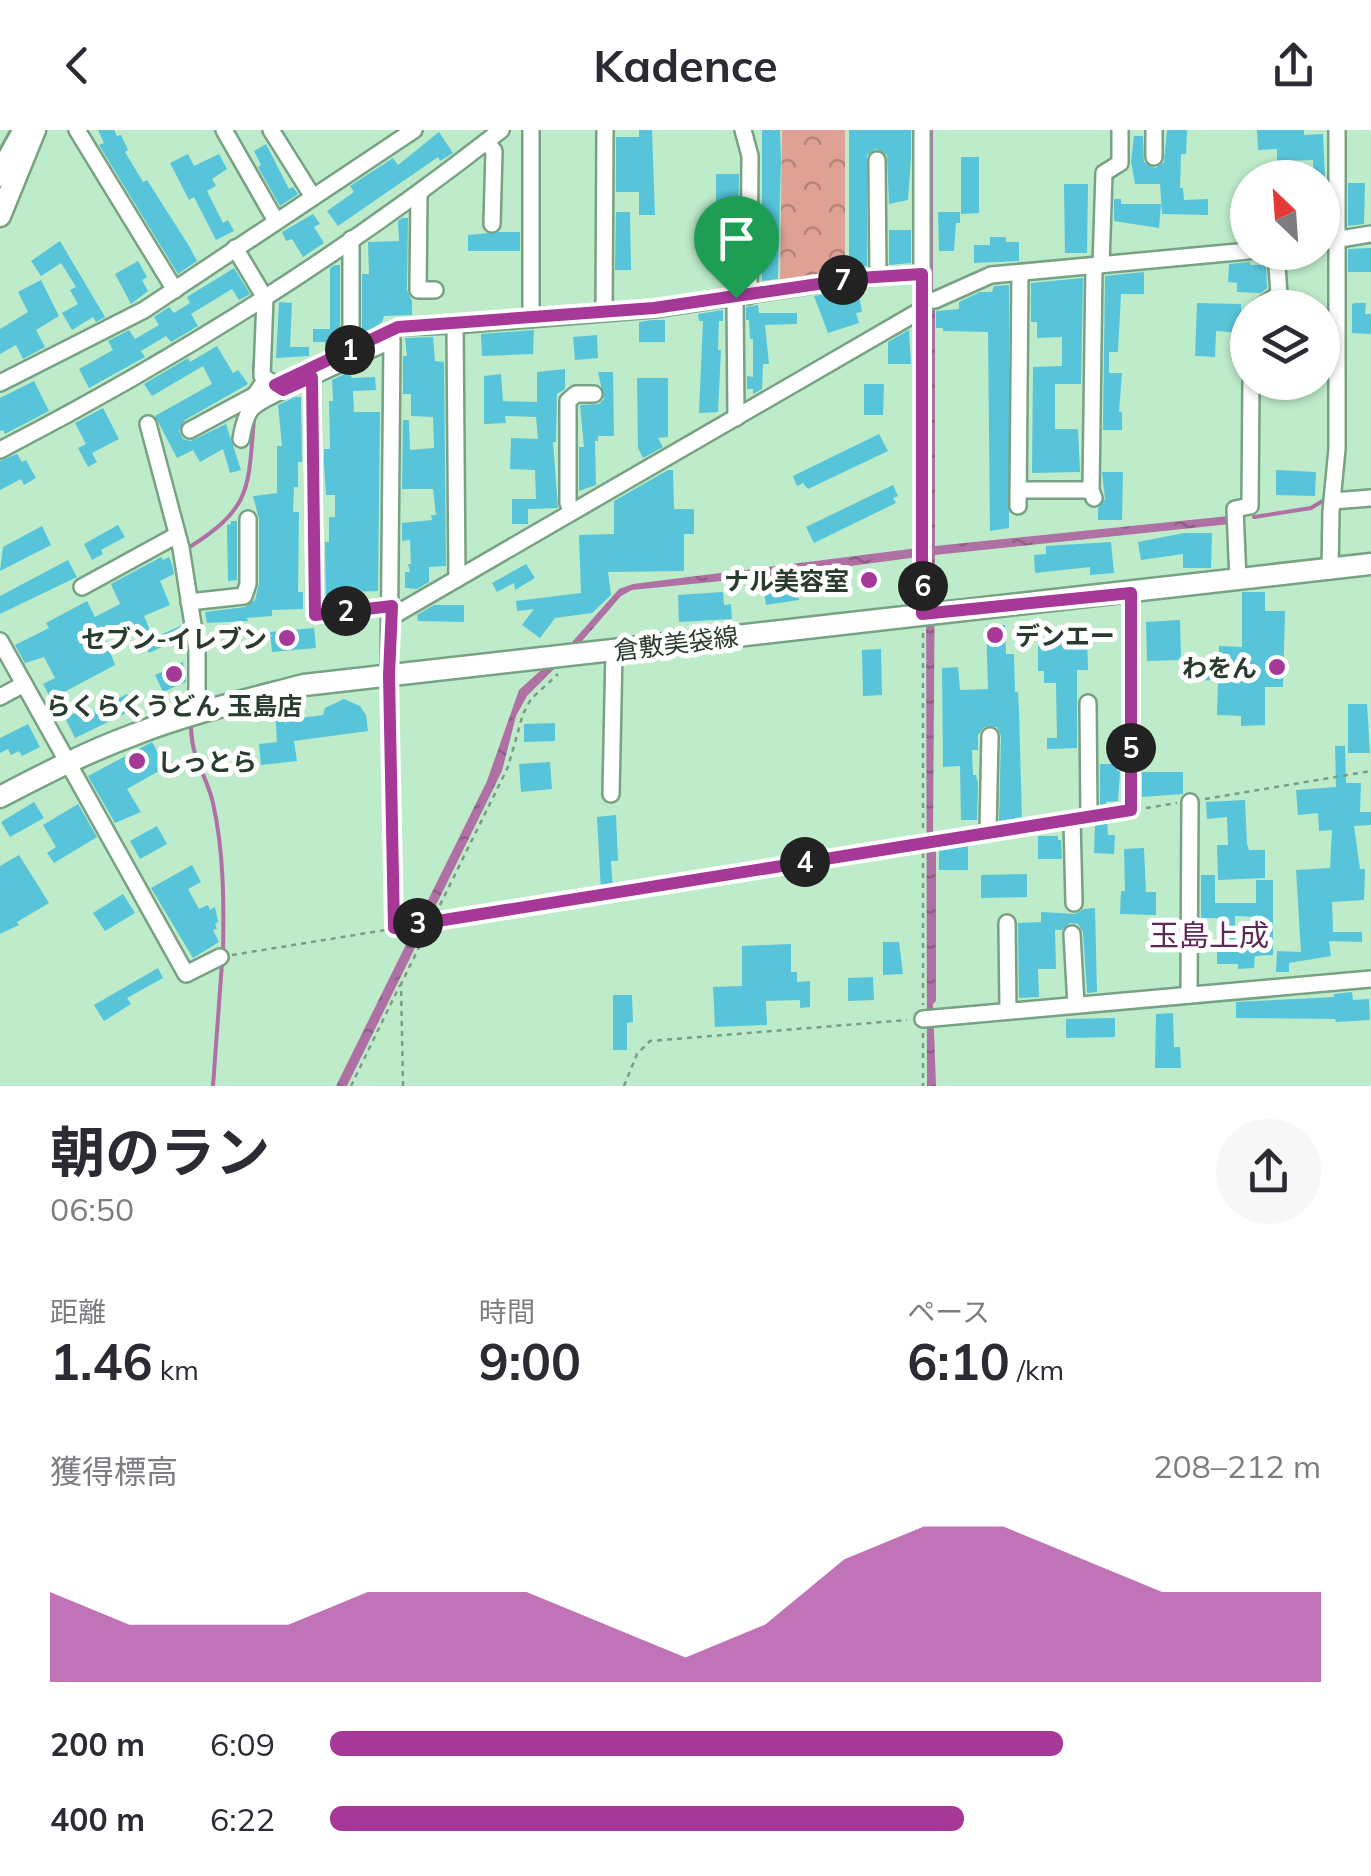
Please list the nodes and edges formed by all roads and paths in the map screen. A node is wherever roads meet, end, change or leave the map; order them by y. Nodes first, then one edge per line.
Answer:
1 (25, 130) edge
2 (35, 130) edge
3 (77, 130) edge
4 (224, 130) edge
5 (272, 130) edge
6 (414, 130) edge
7 (501, 130) edge
8 (530, 130) edge
9 (605, 130) edge
10 (743, 130) edge
11 (922, 130) edge
12 (1120, 130) edge
13 (1154, 130) edge
14 (1336, 130) edge
15 (394, 136) edge
16 (486, 142) junction
17 (1154, 156) dead end
18 (877, 160) dead end
19 (1335, 160) edge
20 (0, 175) edge
21 (419, 193) junction
22 (313, 197) junction
23 (0, 216) edge
24 (276, 221) junction
25 (492, 224) dead end
26 (1371, 234) edge
27 (1340, 238) edge
28 (351, 239) junction
29 (235, 248) junction
30 (1230, 252) edge
31 (1097, 266) junction
32 (1334, 270) edge
33 (1020, 272) junction
34 (922, 274) junction
35 (878, 277) junction
36 (174, 290) junction
37 (435, 290) dead end
38 (263, 295) junction
39 (742, 297) junction
40 (927, 302) junction
41 (604, 312) junction
42 (531, 318) junction
43 (454, 324) junction
44 (351, 330) dead end
45 (312, 377) junction
46 (0, 383) edge
47 (275, 385) junction
48 (594, 394) dead end
49 (256, 399) junction
50 (1251, 400) edge
51 (736, 418) junction
52 (148, 424) dead end
53 (190, 430) dead end
54 (241, 438) dead end
55 (0, 450) edge
56 (1371, 498) edge
57 (1333, 501) junction
58 (572, 512) junction
59 (248, 519) dead end
60 (177, 535) junction
61 (1371, 564) edge
62 (1330, 571) junction
63 (457, 579) junction
64 (1238, 581) junction
65 (82, 588) dead end
66 (1131, 593) junction
67 (193, 601) junction
68 (392, 612) junction
69 (922, 614) junction
70 (0, 641) edge
71 (614, 651) junction
72 (575, 654) junction
73 (389, 675) junction
74 (24, 684) junction
75 (0, 698) edge
76 (1088, 703) dead end
77 (197, 713) junction
78 (990, 736) dead end
79 (67, 762) junction
80 (1371, 771) edge
81 (611, 794) dead end
82 (0, 797) edge
83 (1190, 802) junction
84 (1131, 810) junction
85 (1089, 816) joint
86 (1072, 820) joint
87 (988, 832) junction
88 (924, 843) junction
89 (1074, 902) dead end
90 (431, 922) junction
91 (1007, 923) dead end
92 (394, 928) junction
93 (1072, 934) dead end
94 (222, 957) joint
95 (1371, 979) edge
96 (401, 984) junction
97 (1189, 995) junction
98 (1076, 1005) junction
99 (1008, 1012) junction
100 (923, 1019) junction
101 (351, 1086) edge
102 (403, 1086) edge
103 (624, 1086) edge
104 (924, 1086) edge

1 - 20 highway
2 - 23 main road
3 - 36 street
4 - 24 street
5 - 22 street
6 - 15 street
7 - 16 street
8 - 42 street
9 - 41 street
10 - 39 street
11 - 34 street
12 - 31 street
13 - 17 street
14 - 19 street
15 - 22 street
16 - 21 street
16 - 25 street
18 - 35 street
21 - 28 street
21 - 37 street
22 - 24 street
24 - 29 street
26 - 27 street
28 - 38 street
28 - 44 street
29 - 36 street
29 - 38 street
30 - 31 street
31 - 33 street
31 - 33 street
32 - 57 street
33 - 40 street
34 - 35 street
34 - 40 street
35 - 39 street
36 - 46 street
38 - 47 street
38 - 55 street
39 - 41 street
39 - 51 street
40 - 51 street
40 - 69 street
41 - 42 street
42 - 43 street
43 - 47 street
43 - 63 street
45 - 47 street
45 - 68 street
45 - 68 street
47 - 49 street
48 - 58 street
49 - 53 street
49 - 54 street
50 - 64 street
51 - 58 street
52 - 60 street
56 - 57 street
57 - 62 street
58 - 63 street
59 - 67 street
60 - 65 street
60 - 67 street
61 - 62 main road, 倉敷美袋線
62 - 64 main road, 倉敷美袋線
63 - 68 street
64 - 66 main road, 倉敷美袋線
66 - 69 main road, 倉敷美袋線
66 - 84 street
67 - 77 street
68 - 73 street
69 - 71 main road, 倉敷美袋線
69 - 88 path
70 - 74 street
71 - 72 main road, 倉敷美袋線
71 - 81 street
72 - 73 main road, 倉敷美袋線
72 - 90 path
73 - 77 main road, 倉敷美袋線
73 - 92 path
74 - 75 street
74 - 79 street
76 - 85 street
77 - 79 main road, 倉敷美袋線
78 - 87 street
79 - 82 main road, 倉敷美袋線
79 - 94 street
80 - 83 path
83 - 84 path
83 - 97 street
84 - 85 path
86 - 87 path
86 - 89 street
87 - 88 path
88 - 90 path
88 - 100 path
90 - 92 path
90 - 96 path
91 - 99 street
92 - 94 path
93 - 98 street
95 - 97 street
96 - 101 path
96 - 102 path
97 - 98 street
98 - 99 street
99 - 100 street
100 - 103 path
100 - 104 path

